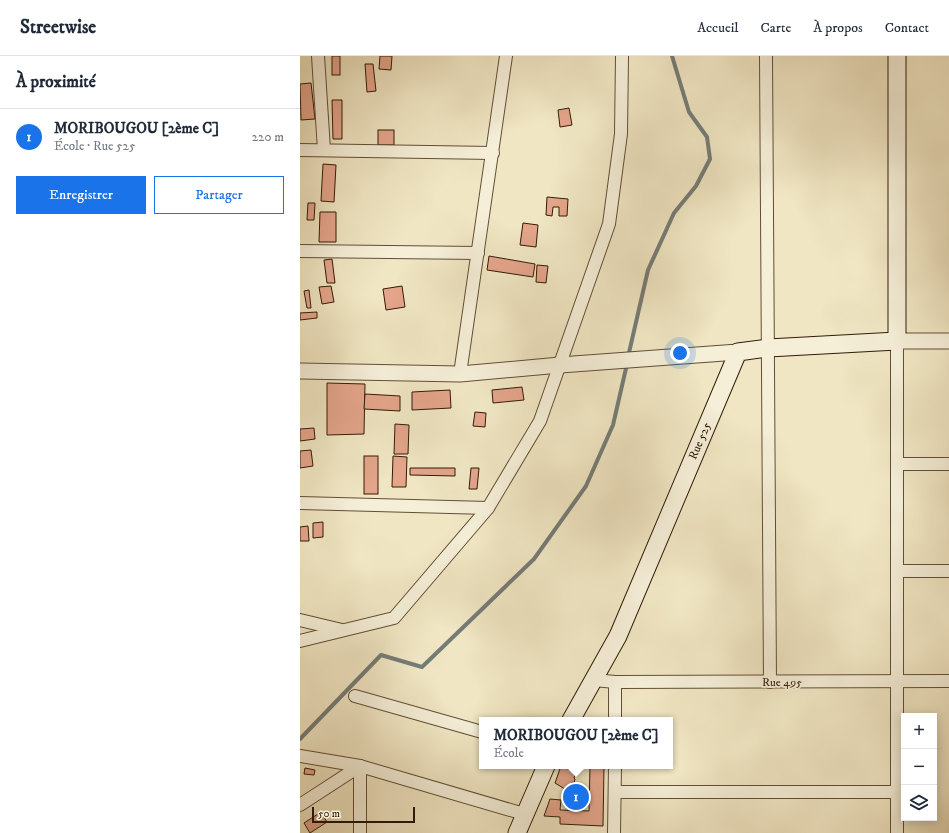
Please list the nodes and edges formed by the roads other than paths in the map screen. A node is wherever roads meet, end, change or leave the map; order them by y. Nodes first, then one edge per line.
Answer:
1 (318, 56) edge
2 (506, 56) edge
3 (622, 56) edge
4 (766, 56) edge
5 (897, 56) edge
6 (300, 150) edge
7 (324, 150) junction
8 (493, 153) junction
9 (300, 251) edge
10 (478, 253) junction
11 (897, 341) junction
12 (949, 341) edge
13 (768, 348) junction
14 (738, 352) junction
15 (560, 364) junction
16 (300, 370) edge
17 (460, 374) junction
18 (897, 464) junction
19 (949, 464) edge
20 (300, 503) edge
21 (488, 508) junction
22 (897, 571) junction
23 (949, 571) edge
24 (300, 620) edge
25 (344, 630) junction
26 (300, 641) edge
27 (594, 680) junction
28 (949, 681) edge
29 (615, 682) junction
30 (770, 682) junction
31 (897, 682) junction
32 (355, 696) dead end
33 (573, 717) edge
34 (615, 717) edge
35 (479, 731) edge
36 (300, 756) edge
37 (360, 766) junction
38 (545, 769) edge
39 (615, 769) edge
40 (615, 792) junction
41 (897, 792) junction
42 (300, 805) edge
43 (524, 814) junction
44 (360, 833) edge
45 (517, 833) edge
46 (614, 833) edge
47 (897, 833) edge

1 - 7 street
2 - 8 street
3 - 15 street
4 - 13 street
5 - 11 main road
6 - 7 street
7 - 8 street
8 - 10 street
9 - 10 street
10 - 17 street
11 - 12 street
11 - 13 main road
11 - 18 street
13 - 14 main road
13 - 30 street
14 - 15 street
14 - 27 main road, Rue 525
15 - 17 street
15 - 21 street
16 - 17 street
18 - 19 street
18 - 22 street
20 - 21 street
21 - 25 street
22 - 23 street
22 - 31 street
24 - 25 street
25 - 26 street
27 - 29 street, Rue 495
27 - 33 main road, Rue 525
28 - 31 street, Rue 495
29 - 30 street, Rue 495
29 - 34 street
30 - 31 street, Rue 495
31 - 41 street
32 - 35 street
36 - 37 street
37 - 42 street
37 - 43 street
37 - 44 street
38 - 43 main road
39 - 40 street
40 - 41 street
40 - 46 street
41 - 47 street
43 - 45 main road

